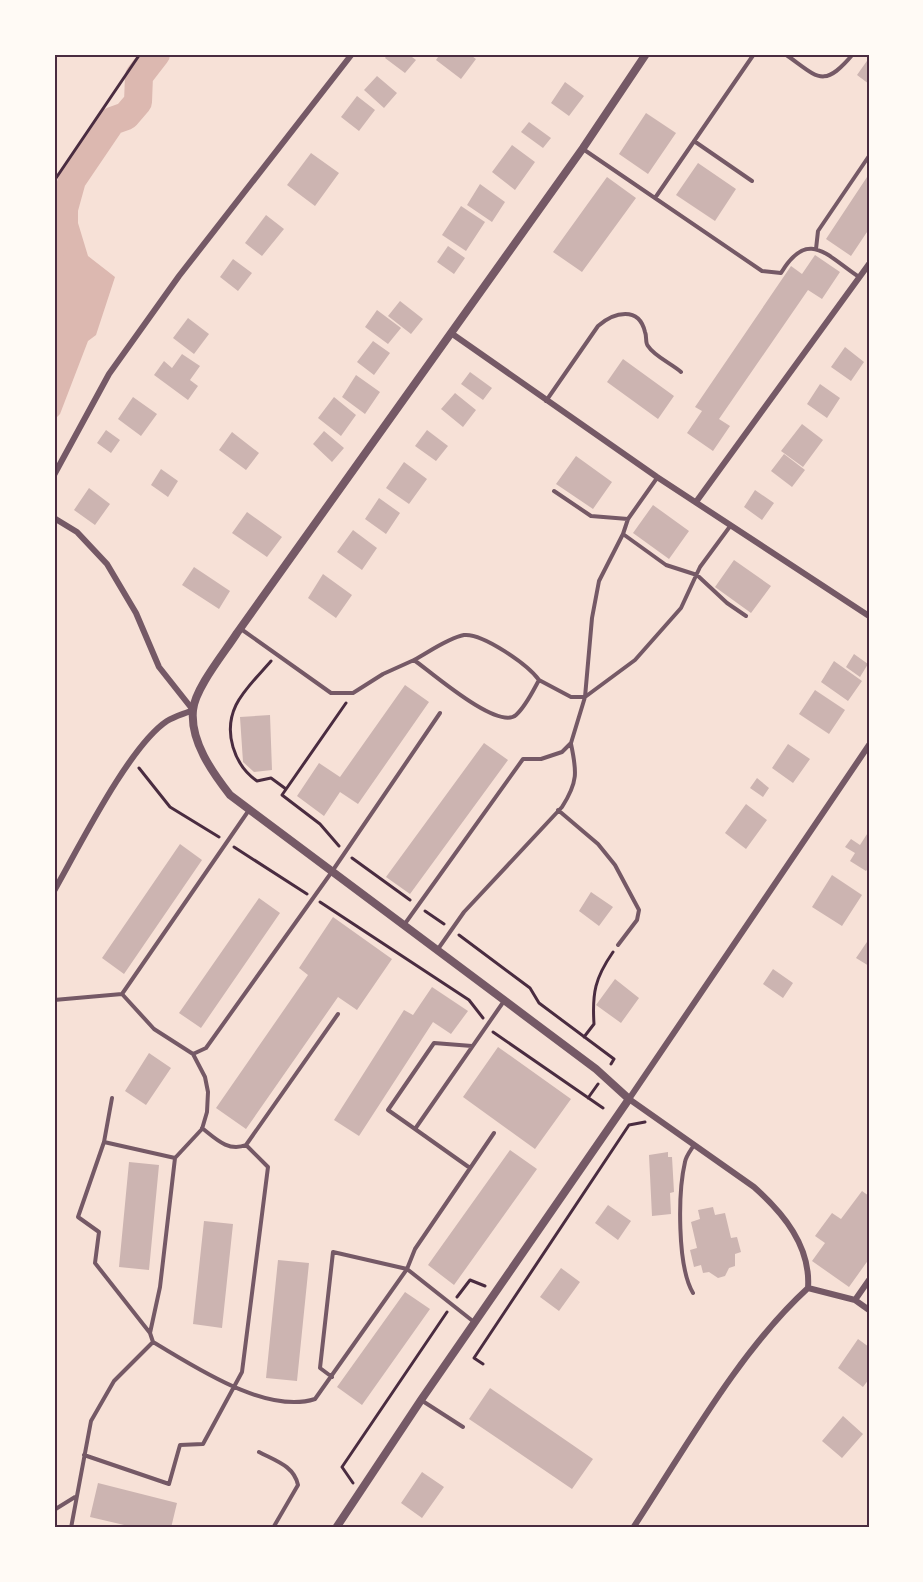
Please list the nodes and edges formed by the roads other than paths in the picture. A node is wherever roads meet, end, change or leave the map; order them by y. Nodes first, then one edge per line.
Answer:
1 (352, 54) edge
2 (646, 54) edge
3 (754, 54) edge
4 (785, 54) edge
5 (853, 54) edge
6 (694, 141) junction
7 (583, 148) junction
8 (869, 156) edge
9 (752, 181) dead end
10 (655, 198) junction
11 (816, 249) junction
12 (869, 264) edge
13 (860, 278) junction
14 (451, 333) junction
15 (681, 372) dead end
16 (546, 401) junction
17 (54, 476) edge
18 (657, 477) junction
19 (554, 490) dead end
20 (696, 501) junction
21 (54, 518) edge
22 (628, 519) junction
23 (731, 525) junction
24 (623, 534) junction
25 (697, 575) junction
26 (746, 616) dead end
27 (869, 616) edge
28 (240, 628) junction
29 (414, 660) junction
30 (539, 680) junction
31 (585, 697) junction
32 (193, 710) junction
33 (440, 713) dead end
34 (571, 743) junction
35 (869, 745) edge
36 (249, 810) junction
37 (558, 810) junction
38 (331, 873) junction
39 (54, 891) edge
40 (404, 926) junction
41 (618, 945) road end
42 (437, 950) junction
43 (122, 994) junction
44 (54, 1000) edge
45 (505, 1001) junction
46 (338, 1014) dead end
47 (473, 1046) junction
48 (193, 1054) junction
49 (112, 1098) dead end
50 (629, 1099) junction
51 (202, 1128) junction
52 (415, 1129) junction
53 (494, 1133) dead end
54 (104, 1142) junction
55 (246, 1144) junction
56 (694, 1145) junction
57 (175, 1158) junction
58 (470, 1168) junction
59 (407, 1269) junction
60 (869, 1280) edge
61 (808, 1288) junction
62 (693, 1293) dead end
63 (855, 1300) junction
64 (869, 1310) edge
65 (474, 1323) junction
66 (150, 1333) junction
67 (153, 1342) junction
68 (332, 1377) junction
69 (236, 1387) junction
70 (421, 1400) junction
71 (464, 1427) dead end
72 (259, 1452) dead end
73 (84, 1455) junction
74 (75, 1497) junction
75 (54, 1510) edge
76 (71, 1528) edge
77 (273, 1528) edge
78 (336, 1528) edge
79 (633, 1528) edge

1 - 17 street
2 - 7 street
3 - 6 lane
4 - 5 lane
6 - 9 lane
6 - 10 lane
7 - 10 lane
7 - 14 street
8 - 11 lane
10 - 11 lane
11 - 13 lane
12 - 13 street
13 - 20 street
14 - 16 street
14 - 28 street
15 - 16 lane
16 - 18 street
18 - 20 street
18 - 22 lane
19 - 22 lane
20 - 23 street
21 - 32 street
22 - 24 lane
23 - 25 lane
23 - 27 street
24 - 25 lane
24 - 31 lane
25 - 26 lane
25 - 31 lane
28 - 29 lane
28 - 32 street
29 - 30 lane
29 - 30 lane
30 - 31 lane
31 - 34 lane
32 - 36 street
32 - 39 street
33 - 38 lane
34 - 37 lane
34 - 40 lane
35 - 50 street
36 - 38 street
36 - 43 lane
37 - 41 lane
37 - 42 lane
38 - 40 street
38 - 48 lane
40 - 42 street
42 - 45 street
43 - 44 lane
43 - 48 lane
45 - 47 lane
45 - 50 street
46 - 55 lane
47 - 52 lane
47 - 52 lane
48 - 51 lane
49 - 54 lane
50 - 56 street
50 - 65 street
51 - 55 lane
51 - 57 lane
52 - 58 lane
53 - 58 lane
54 - 57 lane
54 - 66 lane
55 - 69 lane
56 - 61 street
56 - 62 lane
57 - 66 lane
58 - 59 lane
59 - 65 lane
59 - 68 lane
59 - 68 lane
60 - 63 street
61 - 63 street
61 - 79 street
63 - 64 street
65 - 70 street
66 - 67 lane
67 - 69 lane
67 - 73 lane
68 - 69 lane
69 - 73 lane
70 - 71 lane
70 - 78 street
72 - 77 lane
73 - 74 lane
74 - 75 lane
74 - 76 lane

